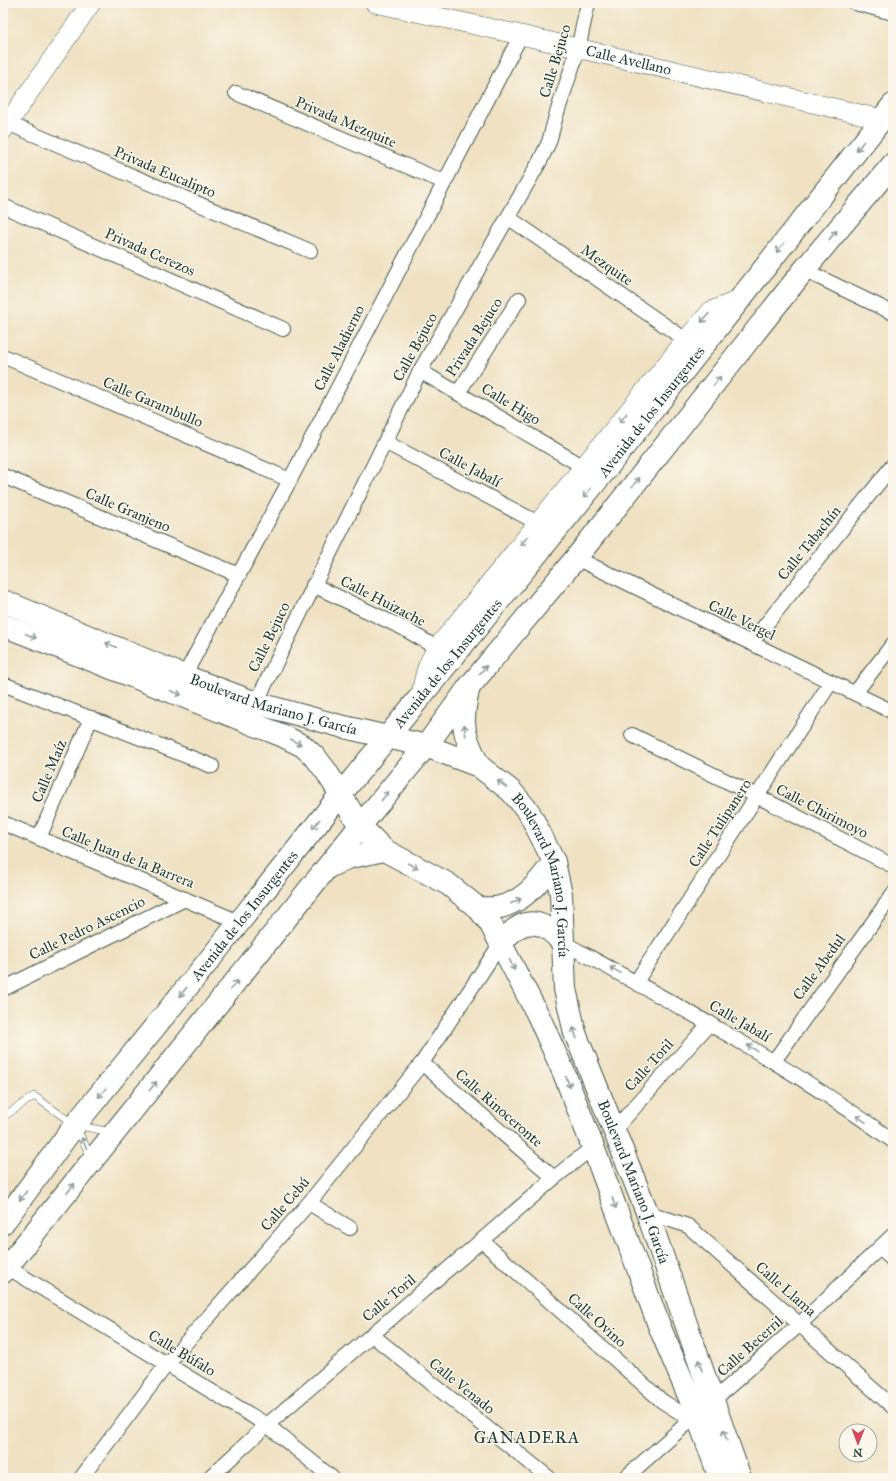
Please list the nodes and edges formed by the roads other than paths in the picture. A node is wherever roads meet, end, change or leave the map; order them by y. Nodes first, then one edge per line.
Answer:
1 (91, 3) edge
2 (375, 3) edge
3 (588, 3) edge
4 (855, 3) edge
5 (893, 12) edge
6 (521, 35) junction
7 (578, 48) junction
8 (236, 94) dead end
9 (887, 112) edge
10 (5, 126) edge
11 (893, 164) edge
12 (444, 182) junction
13 (3, 206) edge
14 (509, 218) junction
15 (310, 252) dead end
16 (804, 270) junction
17 (519, 300) dead end
18 (739, 300) junction
19 (893, 313) edge
20 (283, 329) dead end
21 (686, 340) junction
22 (3, 356) edge
23 (420, 371) junction
24 (458, 393) junction
25 (385, 442) junction
26 (893, 465) edge
27 (584, 468) junction
28 (3, 476) edge
29 (290, 480) junction
30 (538, 523) junction
31 (576, 558) junction
32 (239, 575) junction
33 (313, 585) junction
34 (3, 601) edge
35 (3, 625) edge
36 (751, 643) junction
37 (893, 644) edge
38 (437, 648) junction
39 (143, 669) junction
40 (184, 676) junction
41 (831, 682) junction
42 (3, 684) edge
43 (469, 687) junction
44 (855, 693) junction
45 (421, 696) junction
46 (256, 703) junction
47 (893, 712) edge
48 (91, 718) junction
49 (632, 735) dead end
50 (388, 736) junction
51 (426, 746) junction
52 (212, 766) dead end
53 (479, 766) junction
54 (340, 794) junction
55 (758, 796) junction
56 (3, 823) edge
57 (360, 826) junction
58 (39, 838) junction
59 (384, 850) junction
60 (554, 862) junction
61 (893, 866) edge
62 (327, 867) junction
63 (893, 894) edge
64 (185, 899) junction
65 (478, 908) junction
66 (239, 922) junction
67 (562, 942) junction
68 (501, 943) junction
69 (636, 982) junction
70 (6, 984) edge
71 (710, 1023) junction
72 (774, 1061) junction
73 (422, 1063) junction
74 (3, 1117) edge
75 (75, 1125) junction
76 (614, 1130) junction
77 (115, 1133) junction
78 (891, 1135) edge
79 (593, 1146) junction
80 (93, 1160) junction
81 (554, 1178) junction
82 (309, 1203) junction
83 (647, 1212) junction
84 (3, 1222) edge
85 (350, 1228) dead end
86 (893, 1234) edge
87 (482, 1241) junction
88 (880, 1248) junction
89 (893, 1260) edge
90 (5, 1269) edge
91 (800, 1324) junction
92 (372, 1335) junction
93 (167, 1364) junction
94 (713, 1401) junction
95 (893, 1407) edge
96 (694, 1418) junction
97 (267, 1425) junction
98 (737, 1476) edge
99 (82, 1478) edge
100 (209, 1478) edge
101 (332, 1478) edge
102 (549, 1478) edge
103 (625, 1478) edge

1 - 10 street
2 - 6 street, Calle Avellano
3 - 7 street, Calle Bejuco
4 - 5 street
6 - 7 street, Calle Avellano
6 - 12 street, Calle Aladierno
7 - 9 street, Calle Avellano
7 - 14 street, Calle Bejuco
8 - 12 street, Privada Mezquite
9 -> 18 main road, Avenida de los Insurgentes
10 - 15 street, Privada Eucalipto
16 -> 11 main road
12 - 29 street, Calle Aladierno
13 - 20 street, Privada Cerezos
14 - 21 street, Mezquite
14 - 23 street, Calle Bejuco
16 - 19 street
31 -> 16 main road
17 - 24 street, Privada Bejuco
18 -> 21 street
18 -> 45 main road, Avenida de los Insurgentes
21 -> 27 street
22 - 29 street, Calle Garambullo
23 - 24 street, Calle Higo
23 - 25 street, Calle Bejuco
24 - 27 street, Calle Higo
25 - 30 street, Calle Jabalí
25 - 33 street, Calle Bejuco
26 - 36 street, Calle Tabachín
27 - 30 street
28 - 32 street, Calle Granjeno
29 - 32 street, Calle Aladierno
30 -> 38 street
31 - 36 street, Calle Vergel
43 -> 31 main road
32 - 40 street, Calle Aladierno
33 - 38 street, Calle Huizache
33 - 46 street, Calle Bejuco
39 -> 34 main road, Boulevard Mariano J. García
35 -> 39 main road, Boulevard Mariano J. García
36 - 41 street, Calle Vergel
37 - 44 street
38 - 45 street
39 - 40 main road, Boulevard Mariano J. García
39 -> 54 main road, Boulevard Mariano J. García
40 - 46 main road, Boulevard Mariano J. García
41 - 44 street, Calle Vergel
41 - 55 street, Calle Tulipanero
42 - 48 street
43 - 51 main road
53 -> 43 main road
44 - 47 street, Calle Vergel
45 - 50 main road, Avenida de los Insurgentes
46 - 50 main road, Boulevard Mariano J. García
48 - 52 street
48 - 58 street, Calle Maíz
49 - 55 street, Calle Chirimoyo
50 - 51 main road, Boulevard Mariano J. García
50 - 54 main road, Avenida de los Insurgentes
51 - 53 main road, Boulevard Mariano J. García
57 -> 51 main road
60 -> 53 main road, Boulevard Mariano J. García
54 - 57 main road, Boulevard Mariano J. García
54 -> 66 main road, Avenida de los Insurgentes
55 - 61 street, Calle Chirimoyo
55 - 69 street, Calle Tulipanero
56 - 58 street, Calle Juan de la Barrera
57 - 59 main road, Boulevard Mariano J. García
57 - 62 main road
58 - 64 street, Calle Juan de la Barrera
59 - 62 main road
59 -> 65 main road, Boulevard Mariano J. García
65 -> 60 main road
60 - 67 main road, Boulevard Mariano J. García
77 -> 62 main road
63 - 72 street, Calle Abedul
64 - 66 street, Calle Juan de la Barrera
64 - 70 street, Calle Pedro Ascencio
65 - 68 main road, Boulevard Mariano J. García
66 -> 75 main road, Avenida de los Insurgentes
67 - 68 main road
69 -> 67 street, Calle Jabalí
76 -> 67 main road, Boulevard Mariano J. García
68 - 73 street, Calle Cebú
68 -> 79 main road, Boulevard Mariano J. García
69 - 71 street, Calle Jabalí
72 -> 71 street, Calle Jabalí
71 - 76 street, Calle Toril
78 -> 72 street, Calle Jabalí
73 - 81 street, Calle Rinoceronte
73 - 82 street, Calle Cebú
74 - 75 lane
75 - 77 lane
80 -> 75 lane
75 -> 84 main road, Avenida de los Insurgentes
76 - 83 main road, Boulevard Mariano J. García
77 - 80 main road
79 - 81 street, Calle Toril
79 -> 96 main road, Boulevard Mariano J. García
90 -> 80 main road
81 - 87 street, Calle Toril
82 - 85 street
82 - 93 street, Calle Cebú
83 - 91 street, Calle Llama
94 -> 83 main road, Boulevard Mariano J. García
86 - 88 street, Calle Becerril
87 - 92 street, Calle Toril
87 - 96 street, Calle Ovino
88 - 89 street
88 - 91 street, Calle Becerril
90 - 93 street, Calle Búfalo
91 - 94 street, Calle Becerril
91 - 95 street, Calle Llama
92 - 97 street, Calle Toril
92 - 102 street, Calle Venado
93 - 97 street, Calle Búfalo
93 - 99 street, Calle Cebú
94 - 96 street, Calle Becerril
98 -> 94 main road, Boulevard Mariano J. García
96 - 98 main road, Boulevard Mariano J. García
96 - 103 street, Calle Becerril
97 - 100 street, Calle Toril
97 - 101 street, Calle Búfalo

